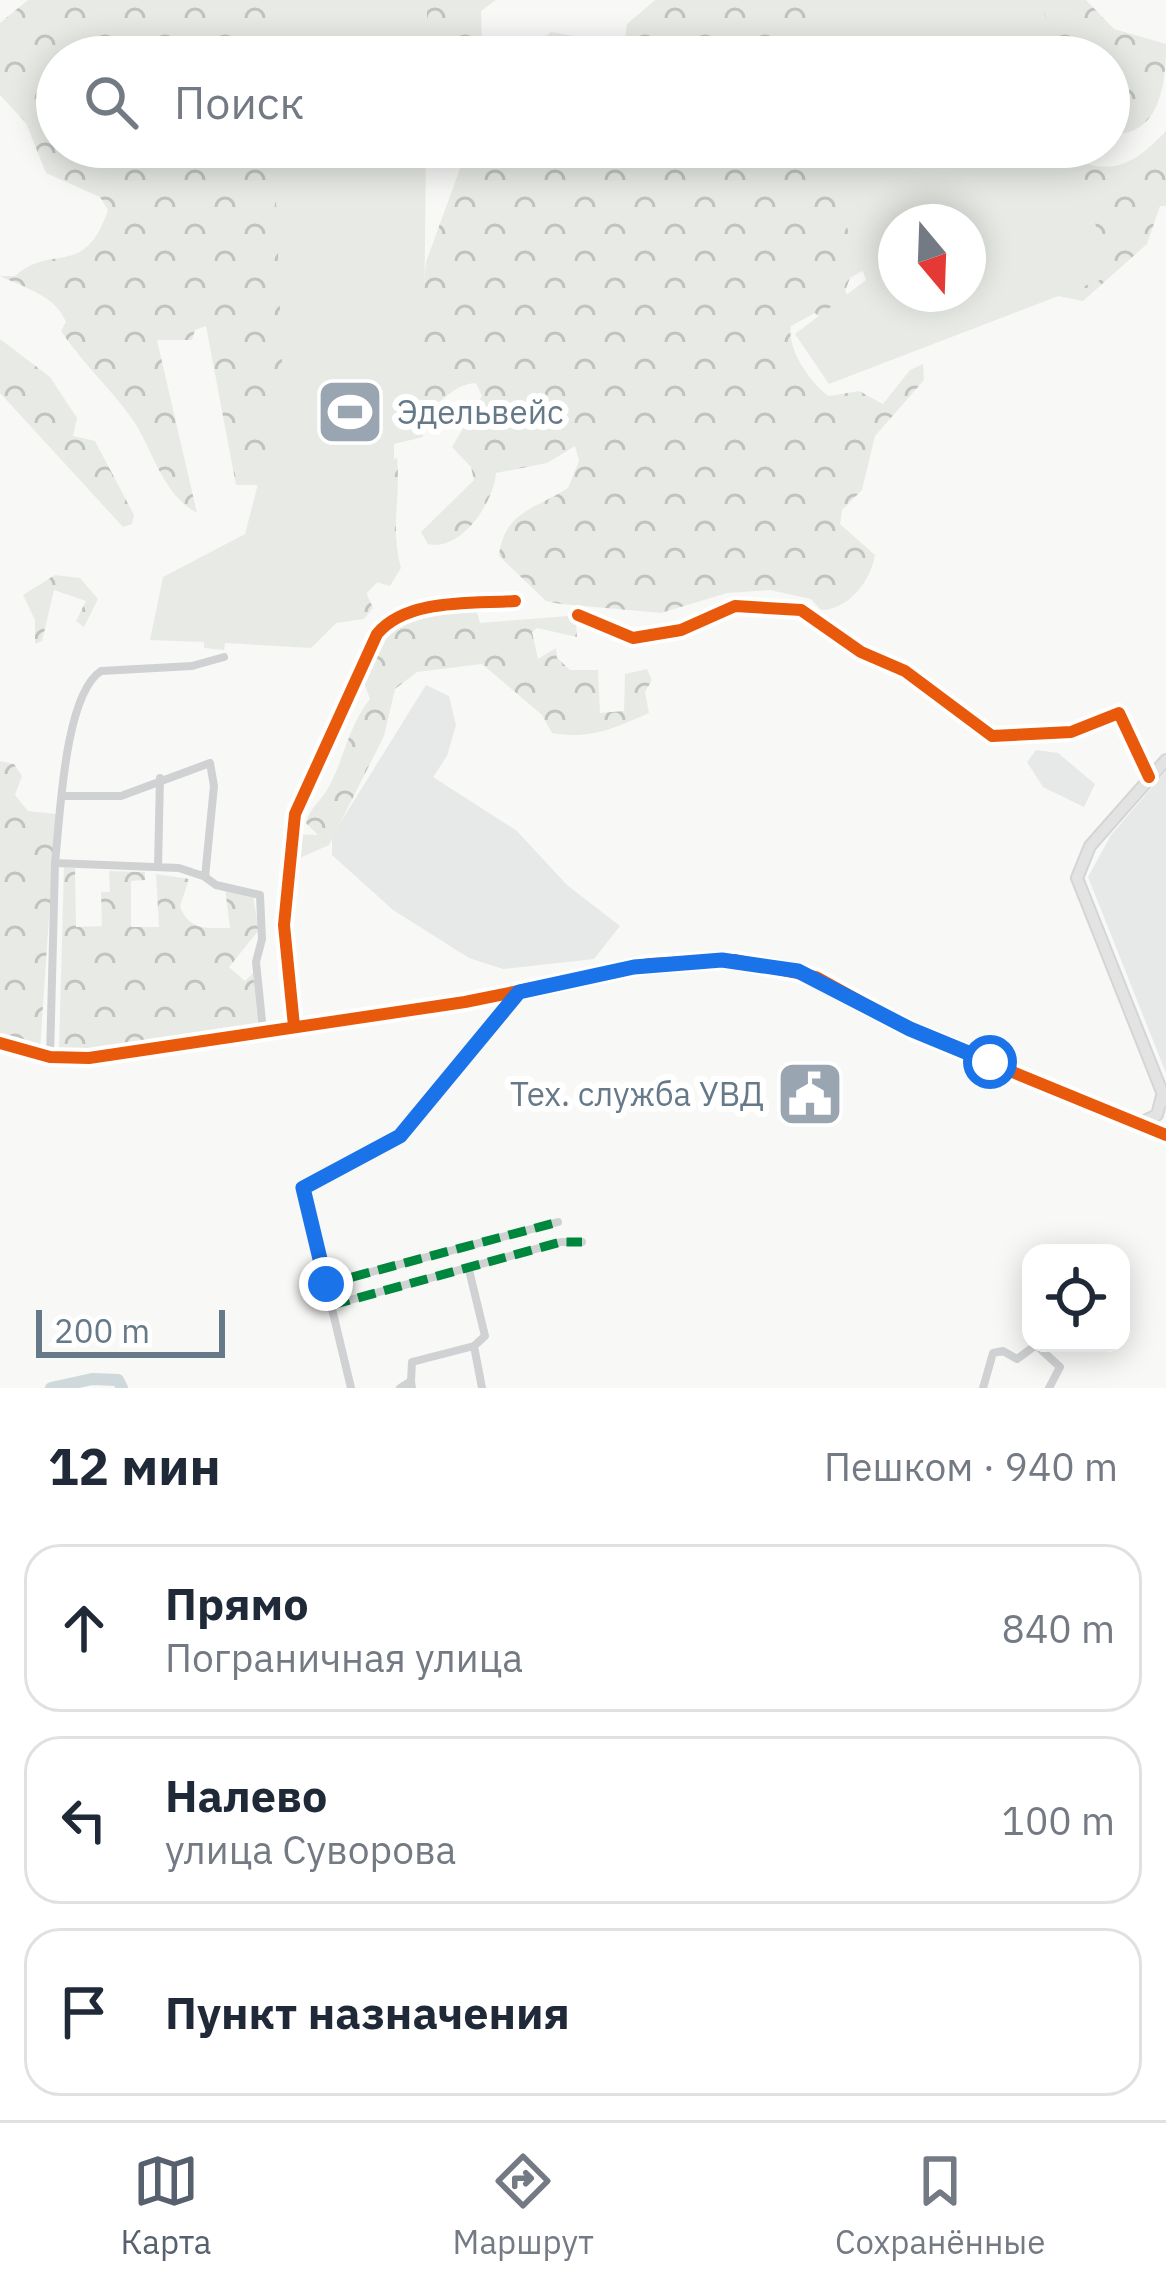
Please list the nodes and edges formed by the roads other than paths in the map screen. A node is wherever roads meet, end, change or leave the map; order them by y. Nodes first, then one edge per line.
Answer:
1 (515, 601) dead end
2 (578, 615) dead end
3 (224, 657) dead end
4 (1166, 760) edge
5 (1149, 777) junction
6 (160, 778) junction
7 (63, 796) junction
8 (55, 862) junction
9 (158, 867) junction
10 (207, 877) junction
11 (519, 992) junction
12 (294, 1026) junction
13 (263, 1031) junction
14 (0, 1042) edge
15 (50, 1057) junction
16 (1164, 1098) edge
17 (1140, 1123) junction
18 (1166, 1135) edge
19 (558, 1222) dead end
20 (582, 1242) dead end
21 (457, 1252) junction
22 (466, 1271) junction
23 (326, 1284) junction
24 (332, 1305) junction
25 (474, 1346) junction
26 (412, 1385) edge
27 (351, 1388) edge
28 (400, 1388) edge
29 (482, 1388) edge
30 (983, 1388) edge
31 (1049, 1388) edge

1 - 12 street
2 - 5 street
3 - 7 street
4 - 5 street
5 - 16 street
6 - 7 street
6 - 9 street
6 - 10 street
7 - 8 street
8 - 9 street
8 - 15 street
9 - 10 street
10 - 13 street
11 - 12 street
11 - 17 street
11 - 23 street
12 - 13 street
13 - 15 street
14 - 15 street
16 - 17 street
17 - 18 street
19 - 21 street
20 - 22 street
21 - 22 street
21 - 23 street
22 - 24 street
22 - 25 street
23 - 24 street
24 - 27 street
25 - 26 street
25 - 29 street
26 - 28 street
30 - 31 street

